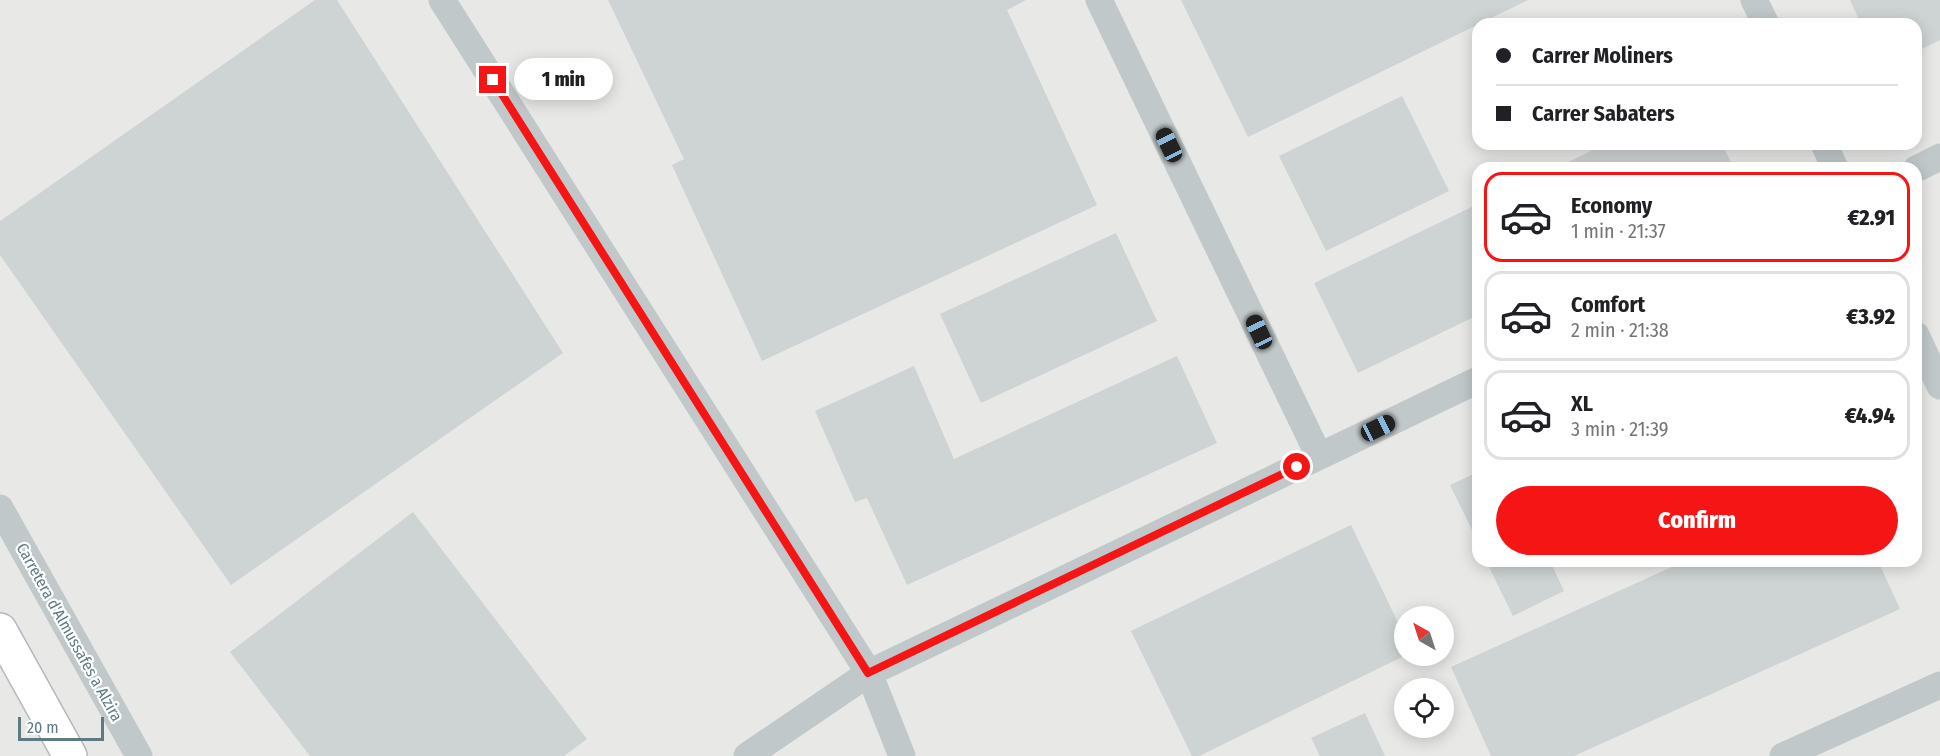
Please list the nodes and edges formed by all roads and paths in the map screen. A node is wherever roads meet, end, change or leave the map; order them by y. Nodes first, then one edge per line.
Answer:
1 (442, 0) edge
2 (1099, 0) edge
3 (1754, 0) edge
4 (1763, 18) edge
5 (1940, 157) edge
6 (1922, 166) edge
7 (1922, 348) edge
8 (1472, 383) edge
9 (1940, 386) edge
10 (1318, 456) junction
11 (0, 508) edge
12 (0, 630) edge
13 (868, 673) junction
14 (1940, 685) edge
15 (70, 756) edge
16 (139, 756) edge
17 (747, 756) edge
18 (902, 756) edge
19 (1784, 756) edge

1 - 13 street
2 - 10 street
3 - 4 street
5 - 6 street
7 - 9 street
8 - 10 street
10 - 13 street
11 - 16 street, Carretera d'Almussafes a Alzira
12 - 15 main road
13 - 17 street
13 - 18 street
14 - 19 street

